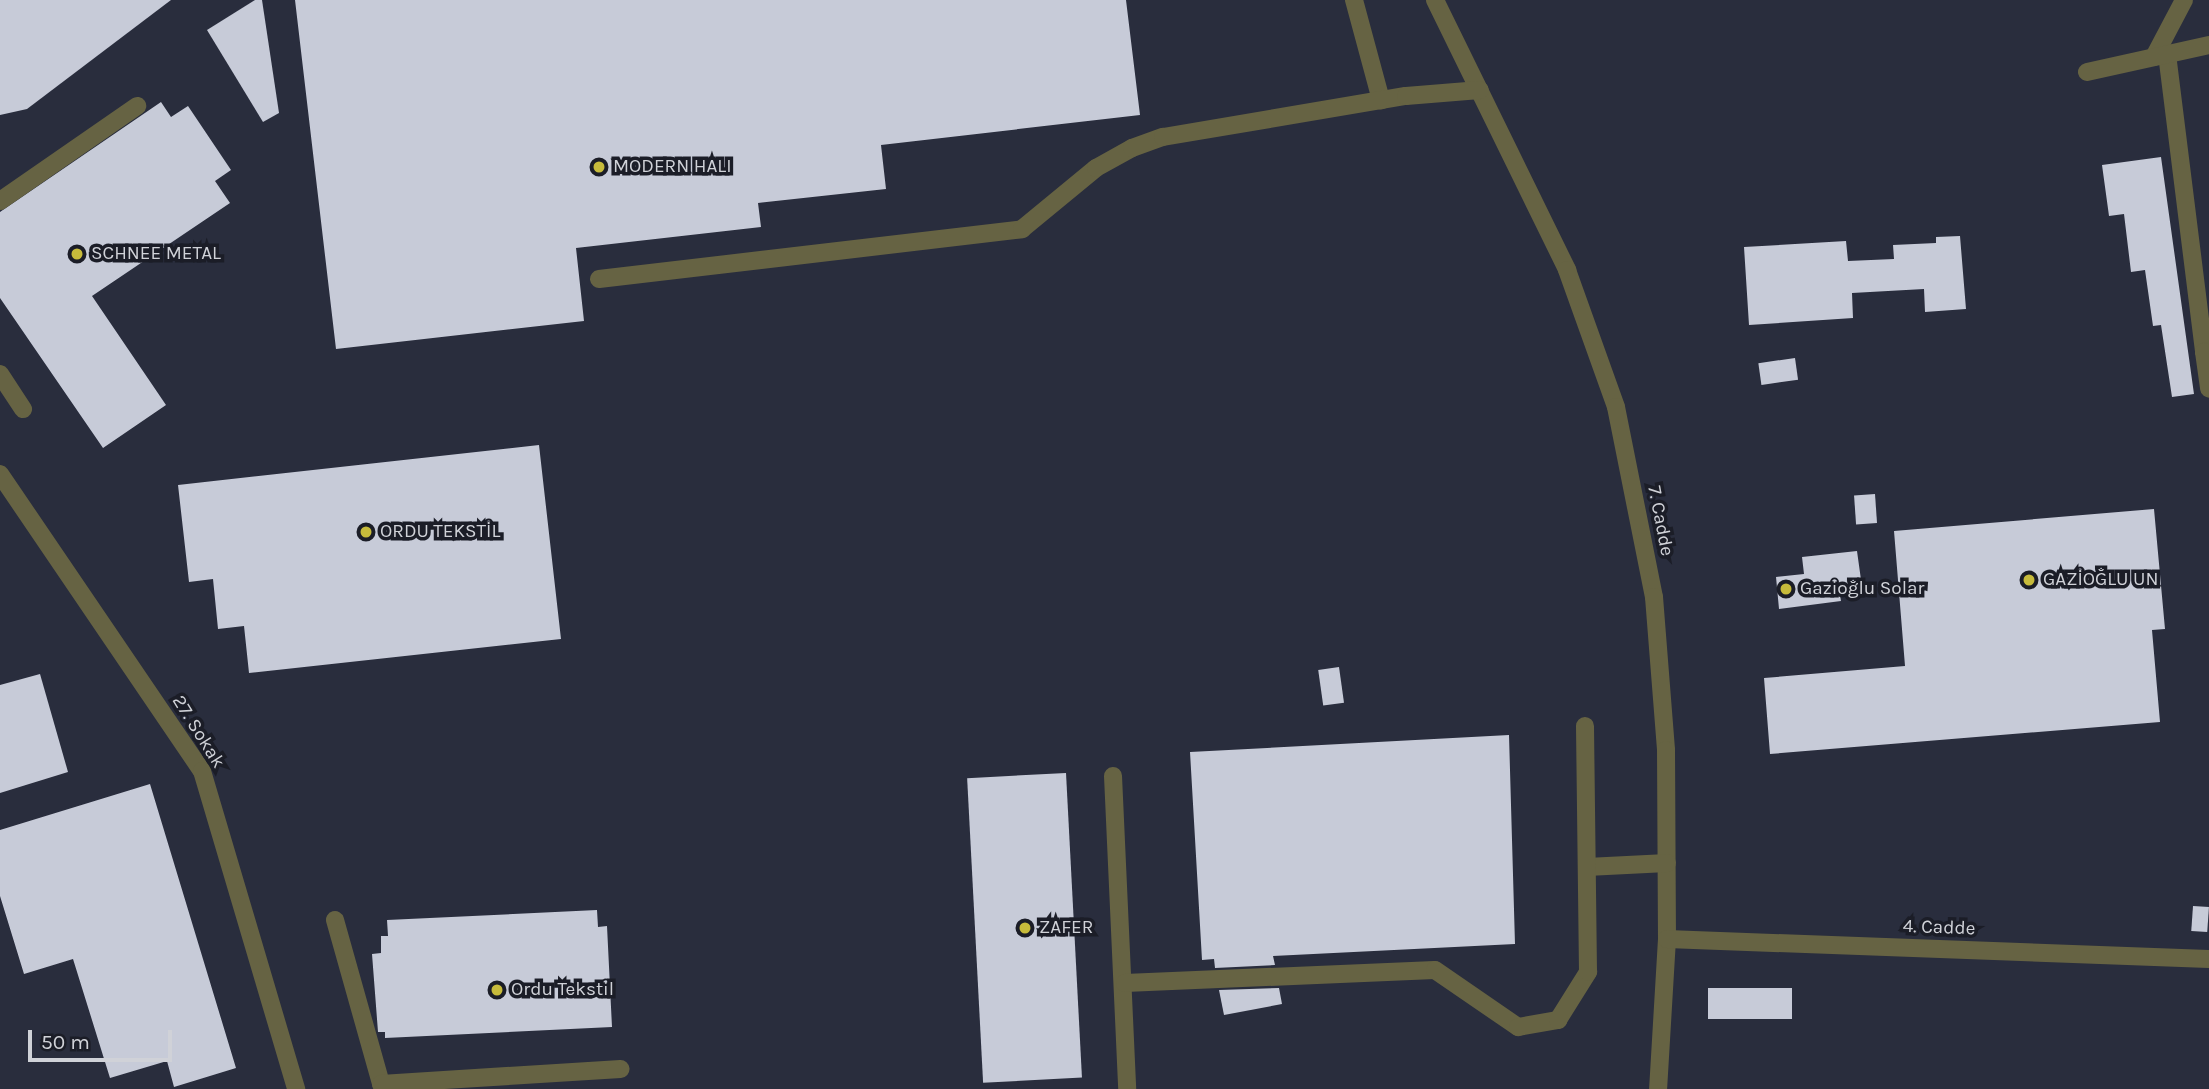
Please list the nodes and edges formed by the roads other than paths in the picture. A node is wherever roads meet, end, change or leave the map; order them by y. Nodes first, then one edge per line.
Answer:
1 (1354, 0) edge
2 (1435, 0) edge
3 (2184, 0) edge
4 (2209, 46) edge
5 (2160, 56) junction
6 (2087, 72) dead end
7 (1480, 90) junction
8 (1381, 100) junction
9 (136, 106) dead end
10 (0, 201) edge
11 (598, 279) dead end
12 (2206, 352) edge
13 (0, 374) edge
14 (2209, 389) edge
15 (23, 409) dead end
16 (0, 474) edge
17 (1585, 726) dead end
18 (1113, 776) dead end
19 (1667, 863) junction
20 (1587, 867) junction
21 (335, 920) dead end
22 (1667, 939) junction
23 (2209, 959) edge
24 (1125, 983) junction
25 (621, 1069) dead end
26 (381, 1086) edge
27 (296, 1089) edge
28 (1127, 1089) edge
29 (1658, 1089) edge

1 - 8 street
2 - 7 street, 7. Cadde
3 - 5 street
4 - 5 street
5 - 6 street
5 - 12 street
7 - 8 street
7 - 19 street, 7. Cadde
8 - 11 street
9 - 10 street
12 - 14 street
13 - 15 street
16 - 27 street, 27. Sokak
17 - 20 street
18 - 24 street
19 - 20 street
19 - 22 street, 7. Cadde
20 - 24 street
21 - 26 street
22 - 23 street, 4. Cadde
22 - 29 street, 7. Cadde
24 - 28 street
25 - 26 street

